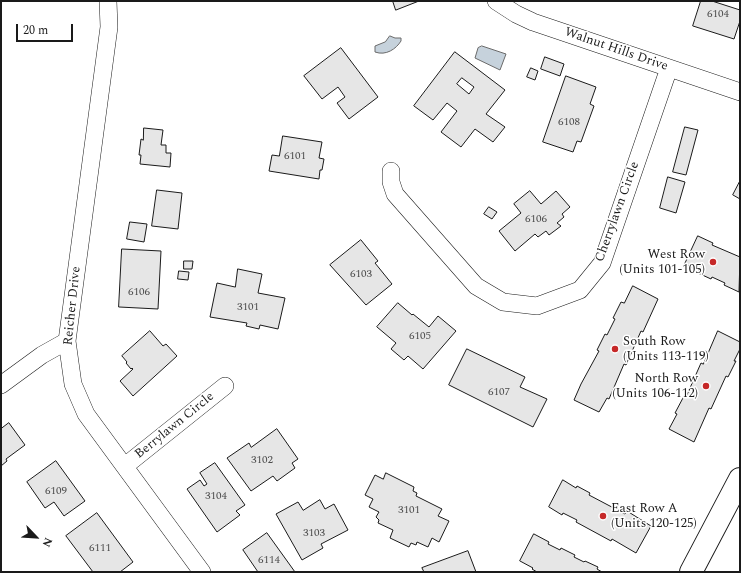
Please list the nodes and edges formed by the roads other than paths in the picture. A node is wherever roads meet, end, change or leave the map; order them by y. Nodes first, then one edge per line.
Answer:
1 (108, 1) edge
2 (496, 1) edge
3 (669, 68) junction
4 (740, 92) edge
5 (391, 171) dead end
6 (67, 341) junction
7 (1, 386) edge
8 (225, 386) dead end
9 (125, 466) junction
10 (740, 479) edge
11 (202, 572) edge
12 (691, 572) edge

1 - 6 street, Reicher Drive
2 - 3 street, Walnut Hills Drive
3 - 4 street, Walnut Hills Drive
3 - 5 street, Cherrylawn Circle
6 - 7 street
6 - 9 street, Reicher Drive
8 - 9 street, Berrylawn Circle
9 - 11 street, Reicher Drive
10 - 12 main road

